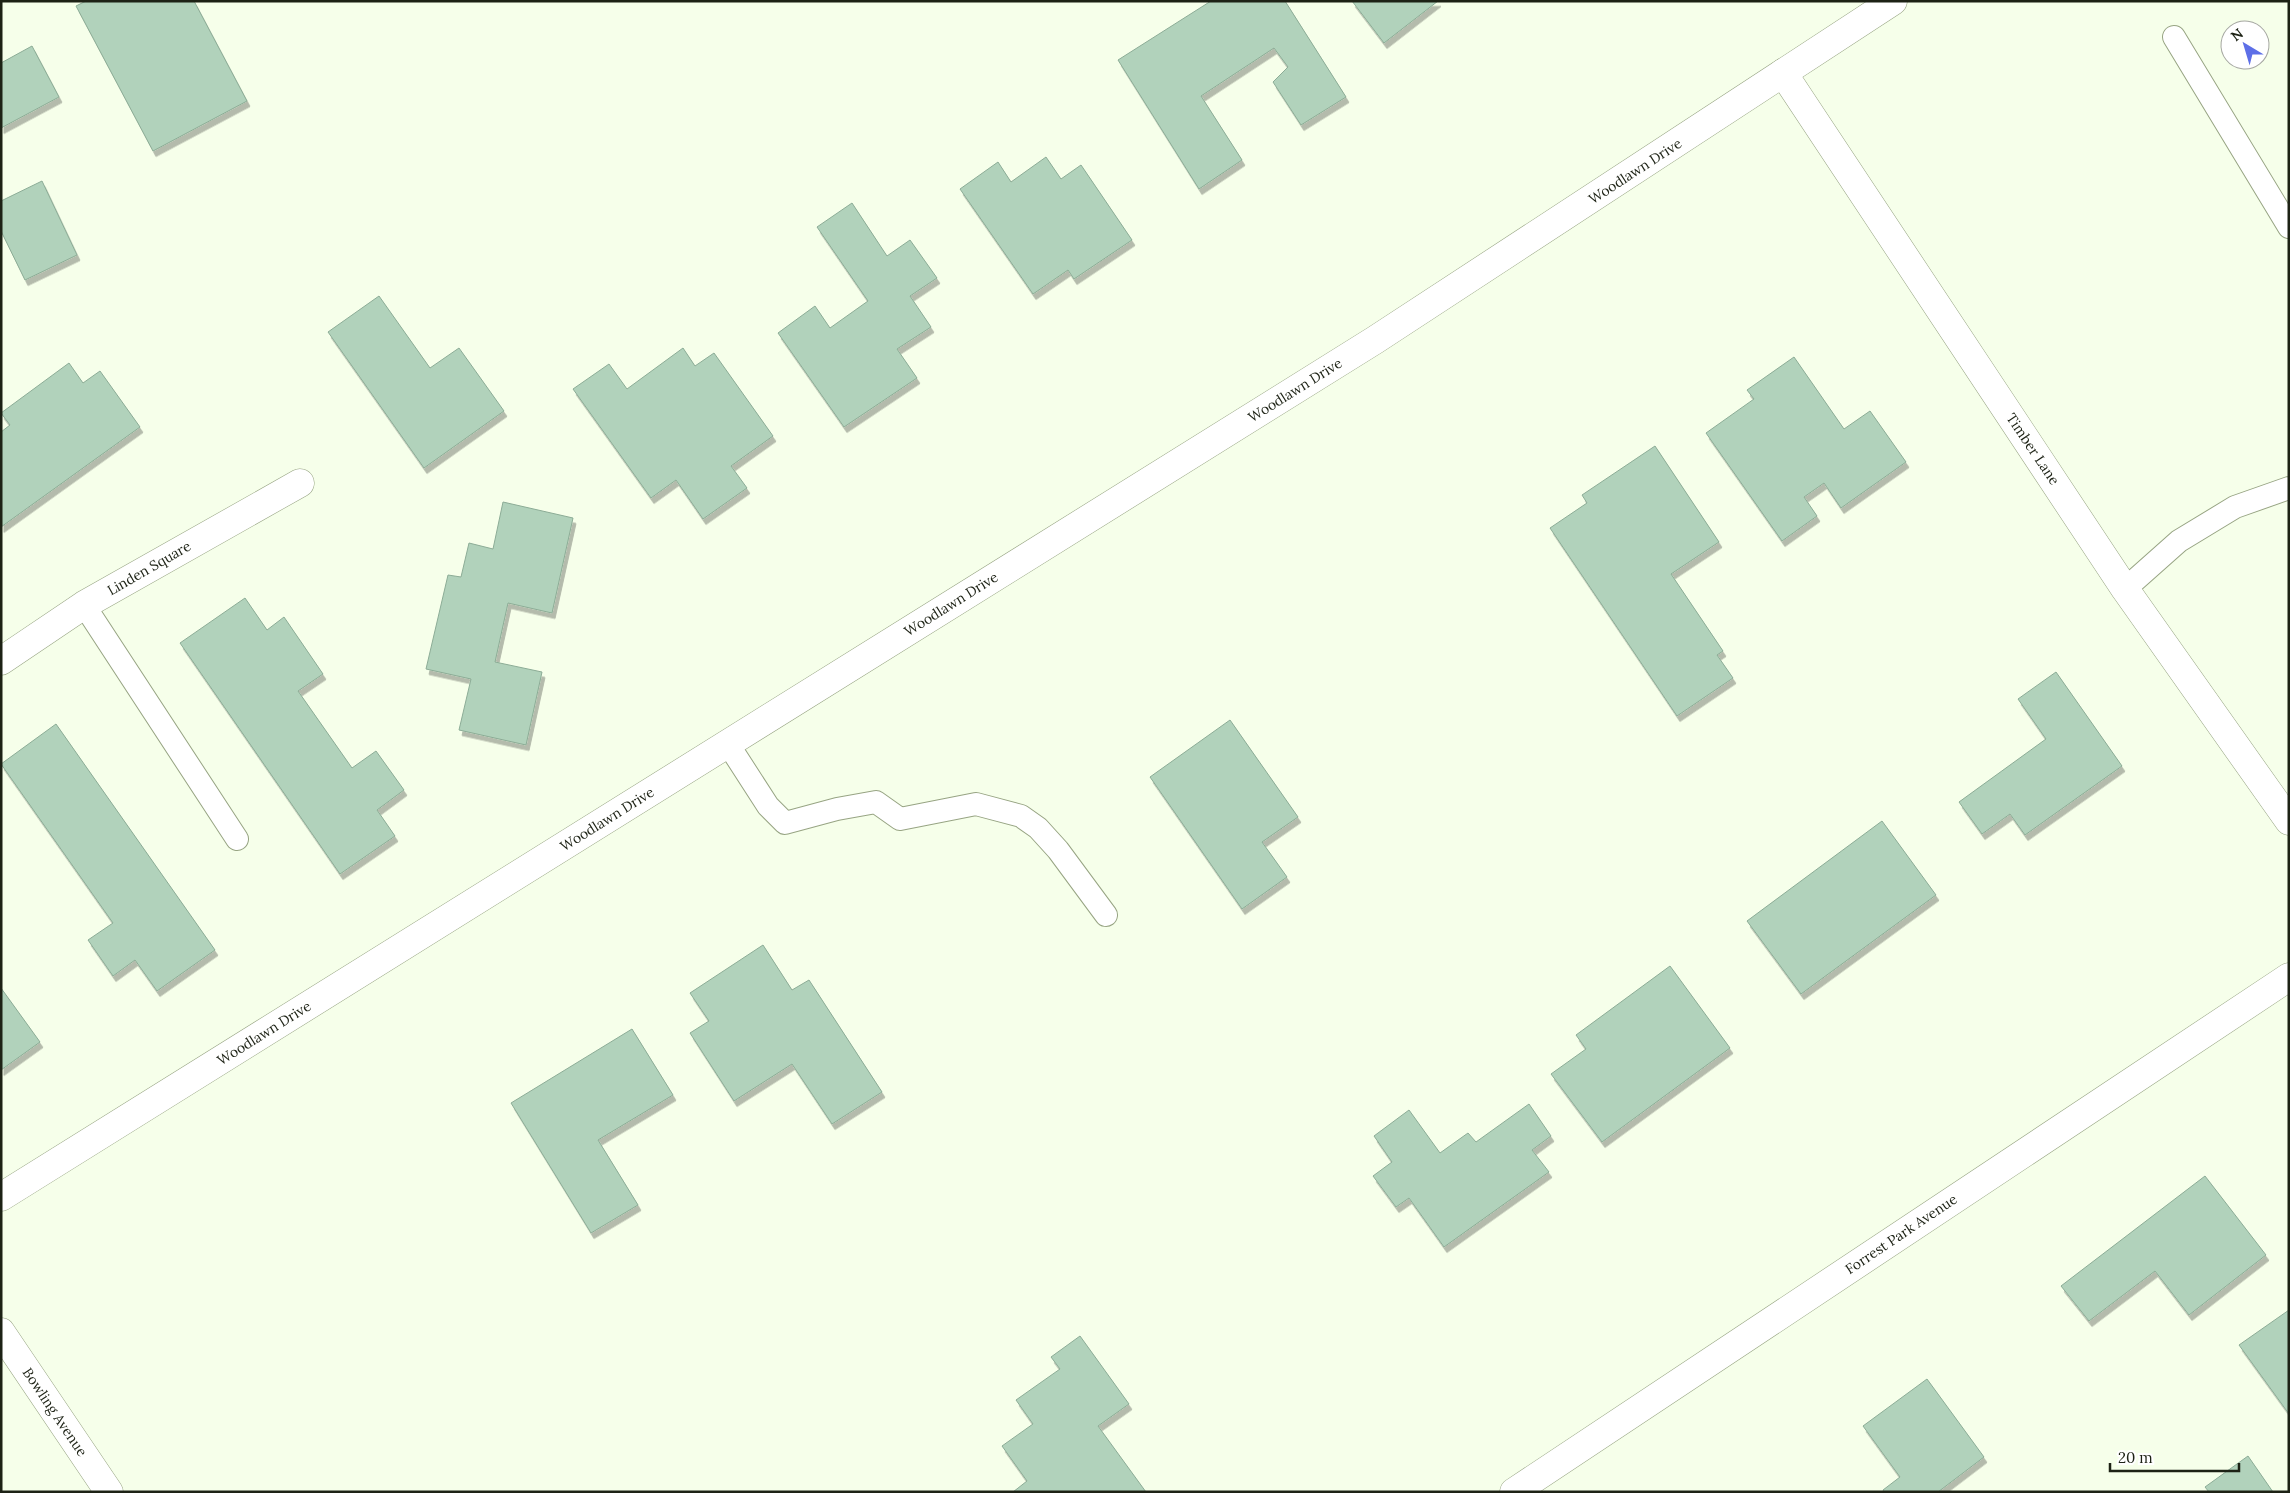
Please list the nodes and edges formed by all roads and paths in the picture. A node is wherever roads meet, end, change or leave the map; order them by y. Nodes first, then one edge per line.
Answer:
1 (1893, 1) edge
2 (2174, 37) dead end
3 (1784, 73) junction
4 (2289, 227) edge
5 (300, 482) dead end
6 (2289, 488) edge
7 (2125, 588) junction
8 (84, 605) junction
9 (1, 661) edge
10 (728, 744) junction
11 (2289, 821) edge
12 (237, 839) dead end
13 (1106, 915) dead end
14 (2289, 977) edge
15 (1, 1197) edge
16 (1, 1332) edge
17 (1517, 1491) edge
18 (109, 1492) edge

1 - 3 street, Woodlawn Drive
2 - 4 lane
3 - 7 street, Timber Lane
3 - 10 street, Woodlawn Drive
5 - 8 street, Linden Square
6 - 7 lane
7 - 11 street, Timber Lane
8 - 9 street, Linden Square
8 - 12 lane
10 - 13 lane
10 - 15 street, Woodlawn Drive
14 - 17 street, Forrest Park Avenue
16 - 18 street, Bowling Avenue

